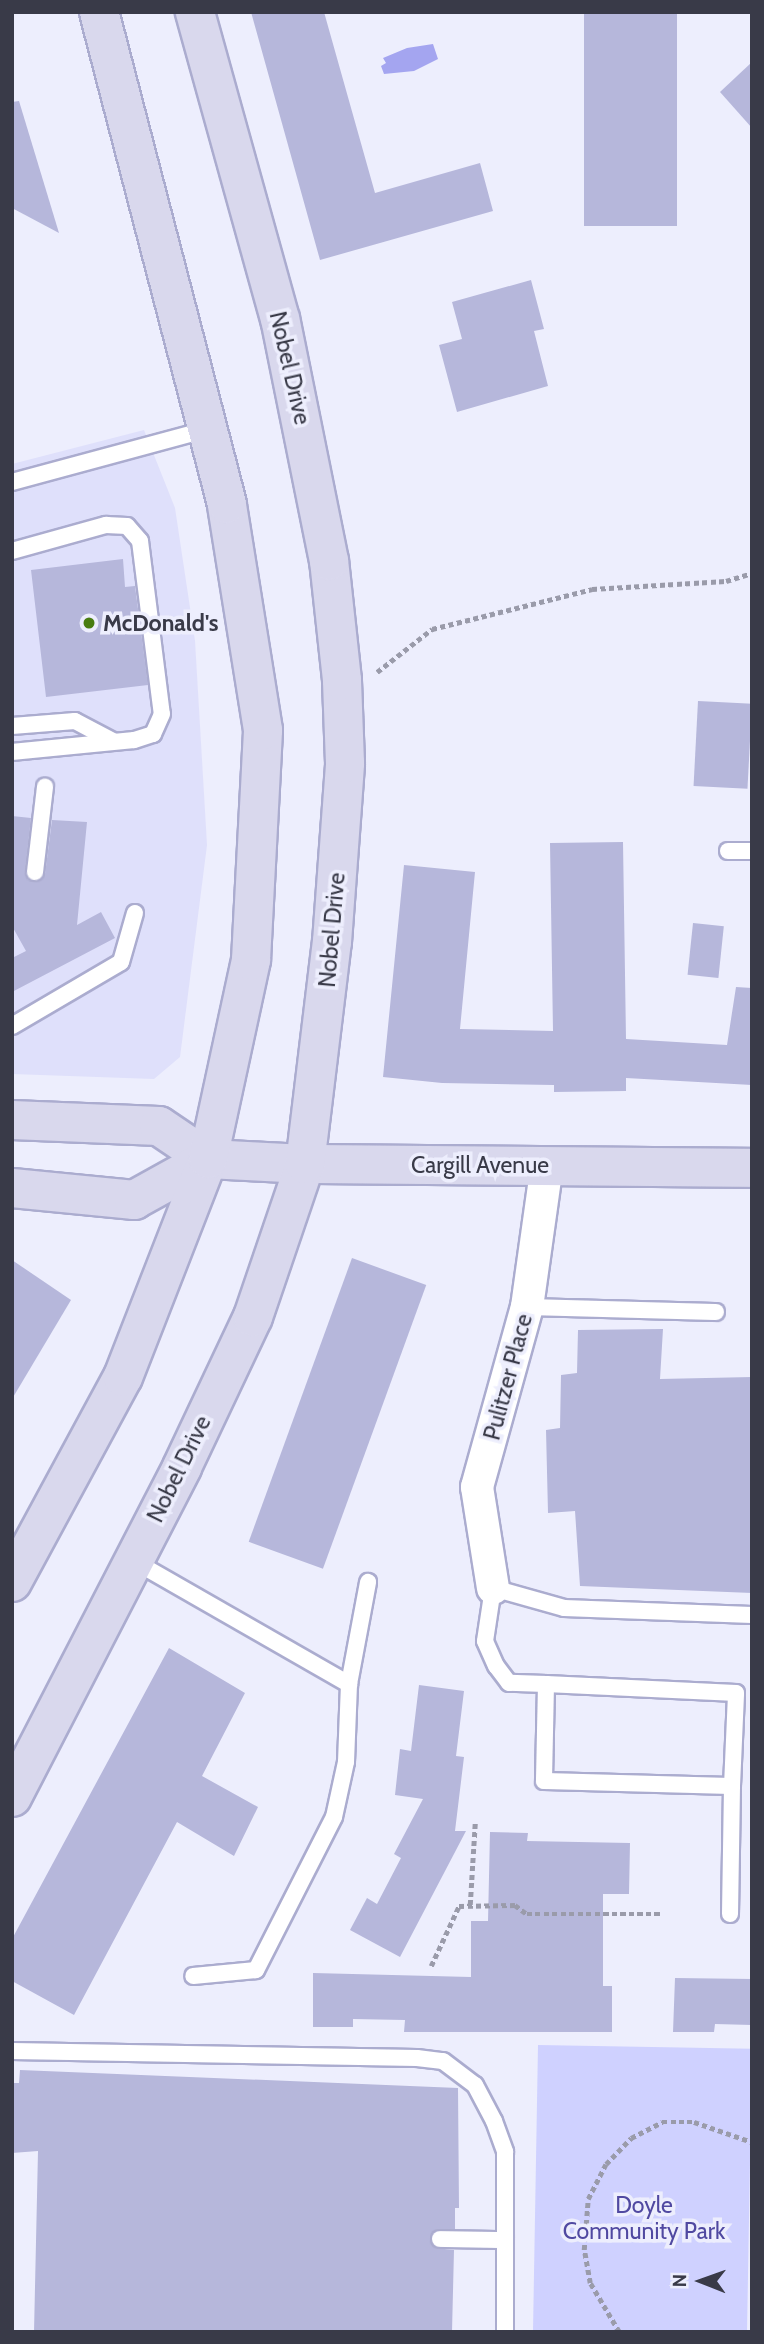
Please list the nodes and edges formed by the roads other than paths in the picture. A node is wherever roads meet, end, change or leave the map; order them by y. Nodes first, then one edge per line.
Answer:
1 (99, 12) edge
2 (195, 12) edge
3 (209, 429) junction
4 (12, 482) edge
5 (12, 551) edge
6 (12, 726) edge
7 (114, 742) junction
8 (12, 752) edge
9 (45, 787) dead end
10 (728, 851) dead end
11 (752, 851) edge
12 (35, 872) dead end
13 (135, 913) dead end
14 (12, 1026) edge
15 (12, 1120) edge
16 (208, 1160) junction
17 (305, 1164) junction
18 (547, 1165) junction
19 (752, 1168) edge
20 (12, 1188) edge
21 (527, 1307) junction
22 (716, 1312) dead end
23 (134, 1562) junction
24 (12, 1582) edge
25 (368, 1582) dead end
26 (493, 1588) junction
27 (752, 1615) edge
28 (349, 1684) junction
29 (546, 1684) junction
30 (732, 1786) junction
31 (12, 1797) edge
32 (730, 1914) dead end
33 (193, 1976) dead end
34 (12, 2051) edge
35 (440, 2239) dead end
36 (505, 2240) junction
37 (505, 2332) edge

1 - 3 main road
2 - 17 main road, Nobel Drive
3 - 4 lane
3 - 16 main road
5 - 7 lane
6 - 7 lane
7 - 8 lane
9 - 12 lane
10 - 11 lane
13 - 14 lane
15 - 16 main road
16 - 17 main road, Cargill Avenue
16 - 20 main road
16 - 24 main road
17 - 18 main road, Cargill Avenue
17 - 23 main road, Nobel Drive
18 - 19 main road, Cargill Avenue
18 - 21 street, Pulitzer Place
21 - 22 lane
21 - 26 street, Pulitzer Place
23 - 28 lane
23 - 31 main road, Nobel Drive
25 - 28 lane
26 - 27 lane
26 - 29 lane
28 - 33 lane
29 - 30 lane
29 - 30 lane
30 - 32 lane
34 - 36 lane
35 - 36 lane
36 - 37 lane

